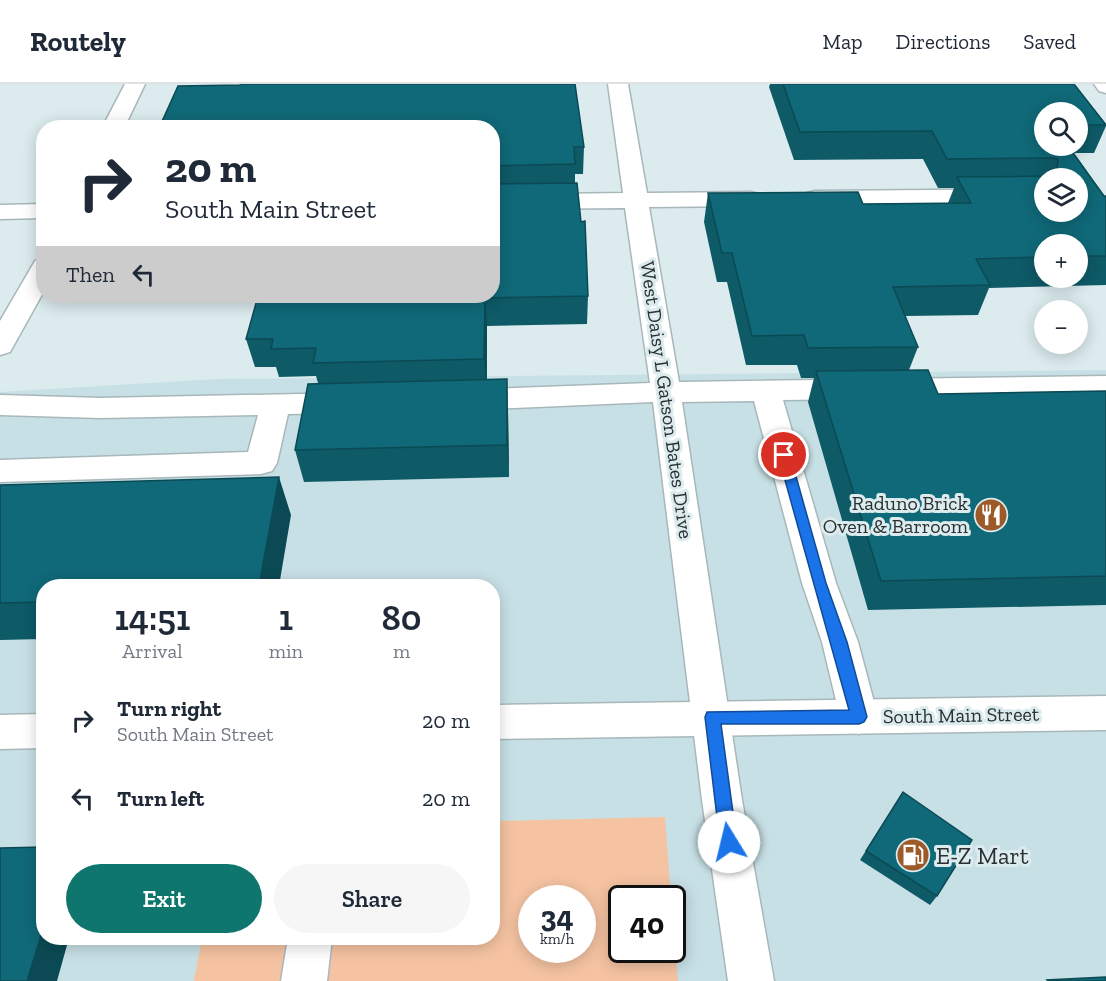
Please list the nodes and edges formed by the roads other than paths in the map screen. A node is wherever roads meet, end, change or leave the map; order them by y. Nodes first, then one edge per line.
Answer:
1 (135, 84) edge
2 (618, 84) edge
3 (117, 120) edge
4 (1034, 196) edge
5 (774, 199) edge
6 (797, 199) edge
7 (637, 200) junction
8 (500, 202) edge
9 (36, 211) edge
10 (0, 212) edge
11 (36, 281) edge
12 (0, 346) edge
13 (1106, 386) edge
14 (766, 390) junction
15 (666, 392) junction
16 (440, 401) edge
17 (381, 402) edge
18 (0, 405) edge
19 (275, 405) junction
20 (0, 471) edge
21 (1106, 713) edge
22 (712, 717) junction
23 (859, 717) junction
24 (500, 722) edge
25 (36, 731) edge
26 (0, 732) edge
27 (309, 945) edge
28 (304, 981) edge
29 (751, 981) edge

1 - 3 street
2 - 7 street, West Daisy L Gatson Bates Drive
4 - 6 street
5 - 7 street
7 - 8 street
7 - 15 street, West Daisy L Gatson Bates Drive
9 - 10 street
11 - 12 street
13 - 14 street
14 - 15 street
14 - 23 street
15 - 16 street
15 - 22 street, West Daisy L Gatson Bates Drive
17 - 19 street
18 - 19 street
19 - 20 street
21 - 23 street, South Main Street
22 - 23 street, South Main Street
22 - 24 street, South Main Street
22 - 29 street, West Daisy L Gatson Bates Drive
25 - 26 street
27 - 28 street

